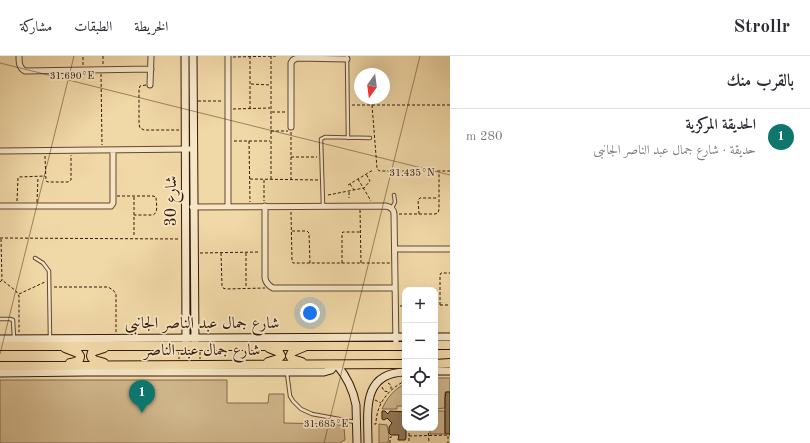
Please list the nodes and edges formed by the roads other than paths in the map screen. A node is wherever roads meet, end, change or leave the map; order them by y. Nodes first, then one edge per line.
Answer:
1 (20, 56) edge
2 (151, 56) edge
3 (185, 56) edge
4 (193, 56) edge
5 (228, 56) edge
6 (317, 57) edge
7 (331, 57) edge
8 (347, 57) edge
9 (150, 69) junction
10 (150, 85) road end
11 (291, 127) dead end
12 (348, 138) junction
13 (370, 138) dead end
14 (186, 149) junction
15 (194, 149) junction
16 (113, 150) junction
17 (0, 151) edge
18 (394, 195) dead end
19 (0, 206) edge
20 (194, 206) junction
21 (228, 206) junction
22 (265, 206) junction
23 (323, 206) junction
24 (186, 207) junction
25 (392, 208) junction
26 (395, 249) junction
27 (450, 249) edge
28 (35, 258) dead end
29 (395, 288) junction
30 (0, 319) edge
31 (438, 337) edge
32 (450, 337) edge
33 (402, 338) edge
34 (0, 339) edge
35 (17, 339) junction
36 (50, 339) junction
37 (395, 342) junction
38 (190, 343) junction
39 (402, 345) edge
40 (438, 345) edge
41 (450, 345) edge
42 (0, 346) edge
43 (59, 346) junction
44 (110, 346) junction
45 (260, 346) junction
46 (306, 346) junction
47 (450, 363) edge
48 (402, 364) edge
49 (438, 364) edge
50 (116, 365) junction
51 (258, 365) junction
52 (314, 365) junction
53 (336, 365) junction
54 (0, 366) edge
55 (53, 366) junction
56 (198, 368) junction
57 (438, 371) edge
58 (450, 371) edge
59 (287, 372) junction
60 (402, 372) edge
61 (0, 373) edge
62 (356, 422) junction
63 (357, 442) edge
64 (368, 442) edge

1 - 9 street
2 - 9 street
3 - 14 main road, شارع 30
4 - 15 main road, شارع 30
5 - 21 street
6 - 7 street
6 - 11 street
7 - 8 street
8 - 12 lane
9 - 10 street
12 - 13 lane
12 - 23 lane
14 - 15 street
14 - 16 street
14 - 24 main road, شارع 30
15 - 20 main road, شارع 30
16 - 17 street
16 - 19 street
18 - 25 lane
20 - 21 street
20 - 24 street
20 - 38 main road, شارع 30
21 - 22 street
22 - 23 street
22 - 29 street
23 - 25 street
24 - 38 main road, شارع 30
25 - 26 street
26 - 27 street
26 - 29 street
28 - 36 lane
29 - 37 street
30 - 35 lane
31 - 32 main road
33 - 37 main road, شارع جمال عبد الناصر الجانبى
34 - 35 main road, شارع جمال عبد الناصر الجانبى
35 - 36 main road, شارع جمال عبد الناصر الجانبى
36 - 38 main road, شارع جمال عبد الناصر الجانبى
37 - 38 main road, شارع جمال عبد الناصر الجانبى
37 - 39 main road, شارع جمال عبد الناصر
37 - 46 main road, شارع جمال عبد الناصر
38 - 44 main road, شارع جمال عبد الناصر
38 - 45 main road, شارع جمال عبد الناصر
40 - 41 main road
42 - 43 main road, شارع جمال عبد الناصر
43 - 44 main road, شارع جمال عبد الناصر
43 - 55 main road
44 - 50 main road
45 - 46 main road, شارع جمال عبد الناصر
45 - 51 main road
46 - 52 main road
47 - 49 main road
48 - 53 main road, شارع جمال عبد الناصر
50 - 55 main road, شارع جمال عبد الناصر
50 - 56 main road, شارع جمال عبد الناصر
51 - 52 main road, شارع جمال عبد الناصر
51 - 56 main road, شارع جمال عبد الناصر
52 - 53 main road, شارع جمال عبد الناصر
53 - 59 main road
53 - 62 main road
54 - 55 main road, شارع جمال عبد الناصر
56 - 59 main road
56 - 61 main road
57 - 58 main road
59 - 62 lane
60 - 64 main road
62 - 63 main road
63 - 64 main road

